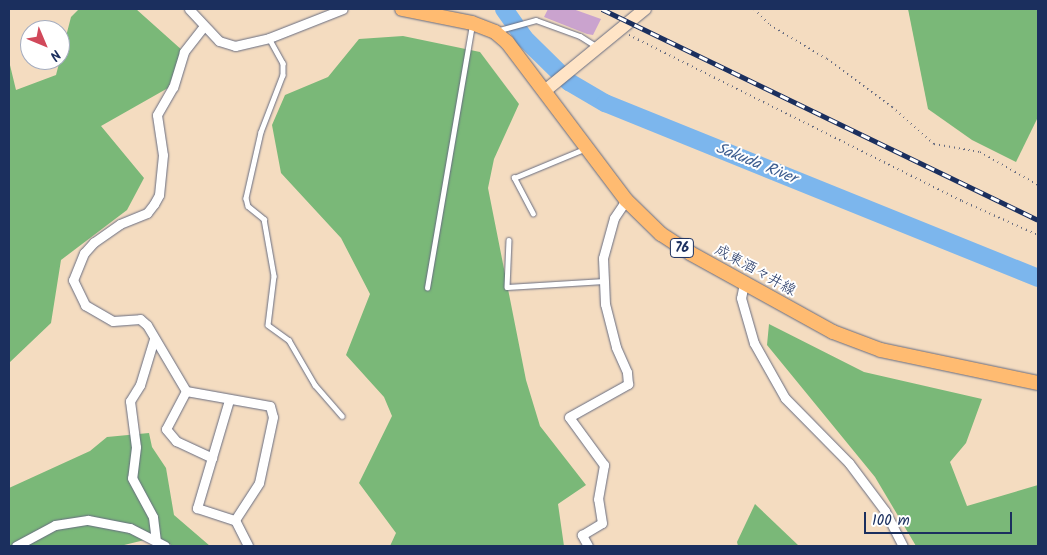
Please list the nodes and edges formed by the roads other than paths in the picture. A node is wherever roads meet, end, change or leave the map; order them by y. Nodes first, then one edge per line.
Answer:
1 (189, 9) edge
2 (343, 9) edge
3 (402, 9) edge
4 (645, 9) edge
5 (472, 23) junction
6 (204, 26) junction
7 (494, 32) junction
8 (270, 38) junction
9 (597, 47) junction
10 (546, 90) junction
11 (586, 148) junction
12 (626, 200) junction
13 (533, 214) dead end
14 (509, 240) dead end
15 (604, 280) junction
16 (744, 283) junction
17 (427, 288) dead end
18 (154, 339) junction
19 (1038, 383) edge
20 (186, 391) junction
21 (229, 400) junction
22 (342, 416) dead end
23 (212, 458) junction
24 (235, 520) junction
25 (156, 541) junction
26 (16, 546) edge
27 (165, 546) edge
28 (248, 546) edge
29 (588, 546) edge
30 (903, 546) edge

1 - 6 street
2 - 8 street
3 - 5 main road, 成東酒々井線 / 76
4 - 9 street
5 - 7 main road, 成東酒々井線 / 76
5 - 17 lane
6 - 8 street
6 - 18 street
7 - 9 lane
7 - 10 main road, 成東酒々井線 / 76
8 - 22 lane
9 - 10 street
10 - 11 main road, 成東酒々井線 / 76
11 - 12 main road, 成東酒々井線 / 76
11 - 13 lane
12 - 15 street
12 - 16 main road, 成東酒々井線 / 76
14 - 15 lane
15 - 29 street
16 - 19 main road, 成東酒々井線 / 76
16 - 30 street
18 - 20 street
18 - 25 street
20 - 21 street
20 - 23 street
21 - 23 street
21 - 24 street
23 - 24 street
24 - 28 street
25 - 26 street
25 - 27 street

